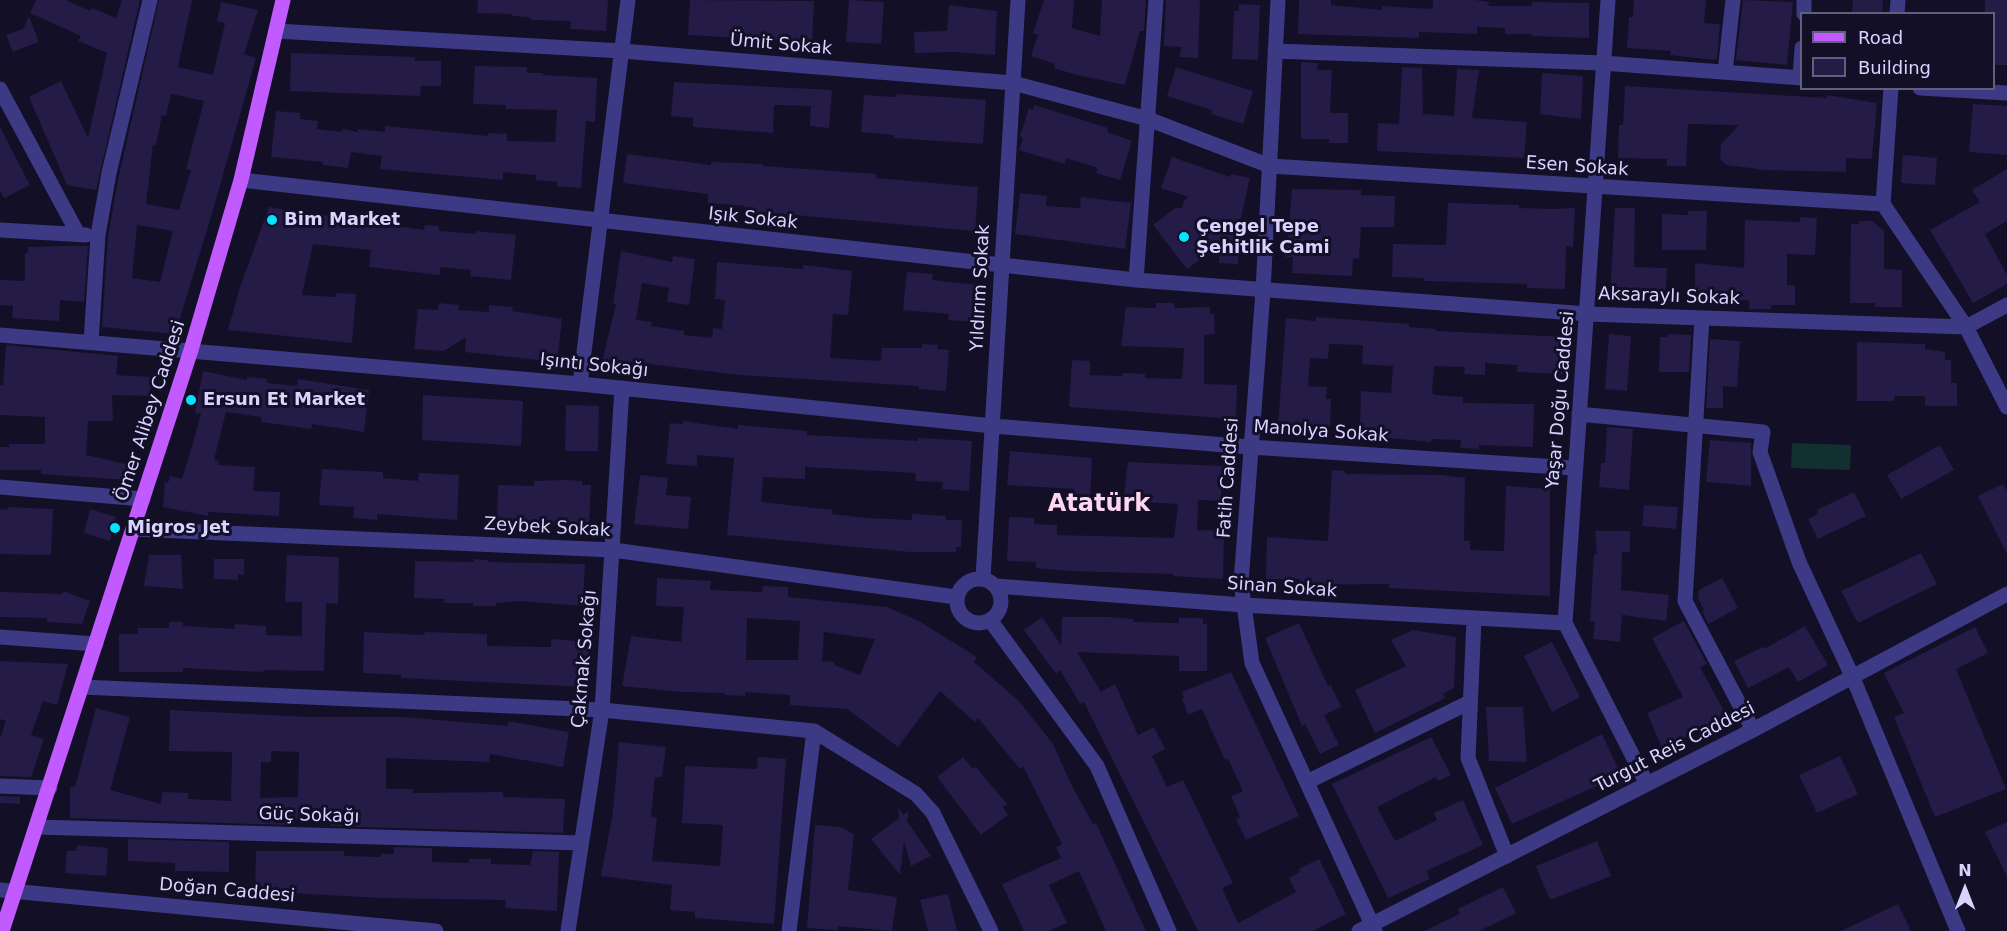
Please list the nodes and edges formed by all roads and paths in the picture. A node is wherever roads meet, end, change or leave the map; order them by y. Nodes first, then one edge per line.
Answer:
1 (150, 0) edge
2 (283, 0) edge
3 (628, 0) edge
4 (1018, 0) edge
5 (1156, 0) edge
6 (1278, 0) edge
7 (1608, 0) edge
8 (1733, 0) edge
9 (276, 31) junction
10 (622, 51) junction
11 (1275, 51) junction
12 (1603, 63) junction
13 (1725, 72) junction
14 (1800, 78) edge
15 (1013, 82) junction
16 (0, 89) edge
17 (1891, 90) edge
18 (1955, 90) edge
19 (2007, 93) edge
20 (1148, 119) junction
21 (1270, 166) junction
22 (240, 180) junction
23 (1593, 188) junction
24 (1883, 204) junction
25 (600, 222) junction
26 (0, 231) edge
27 (78, 234) junction
28 (98, 236) junction
29 (1002, 266) junction
30 (1136, 280) junction
31 (1263, 291) junction
32 (2007, 305) edge
33 (1588, 314) junction
34 (1702, 318) junction
35 (1966, 327) junction
36 (0, 335) edge
37 (91, 342) junction
38 (191, 350) junction
39 (580, 384) junction
40 (622, 388) junction
41 (2007, 407) edge
42 (1580, 414) junction
43 (1697, 423) junction
44 (993, 426) junction
45 (1250, 447) junction
46 (1574, 468) junction
47 (0, 487) edge
48 (143, 499) junction
49 (134, 529) junction
50 (613, 550) junction
51 (990, 582) junction
52 (2007, 594) edge
53 (956, 597) junction
54 (1243, 606) junction
55 (990, 620) junction
56 (1474, 620) junction
57 (1565, 623) junction
58 (0, 638) edge
59 (96, 644) junction
60 (1853, 678) junction
61 (82, 687) junction
62 (1470, 702) junction
63 (602, 710) junction
64 (1753, 730) junction
65 (814, 731) junction
66 (1307, 782) junction
67 (1647, 784) junction
68 (0, 786) edge
69 (50, 788) junction
70 (37, 827) junction
71 (581, 843) junction
72 (1507, 856) junction
73 (8, 891) edge
74 (1369, 929) edge
75 (2, 931) edge
76 (436, 931) edge
77 (568, 931) edge
78 (789, 931) edge
79 (991, 931) edge
80 (1169, 931) edge
81 (1958, 931) edge

1 - 28 street
2 - 9 main road, Ömer Alibey Caddesi
3 - 10 street
4 - 15 street, Yıldırım Sokak
5 - 20 street
6 - 11 street, Fatih Caddesi
7 - 12 street, Yaşar Doğu Caddesi
8 - 13 street
9 - 10 street, Ümit Sokak
9 - 22 main road, Ömer Alibey Caddesi
10 - 15 street, Ümit Sokak
10 - 25 street
11 - 12 street
11 - 21 street, Fatih Caddesi
12 - 13 street
12 - 23 street, Yaşar Doğu Caddesi
13 - 14 street
15 - 20 street, Ümit Sokak
15 - 29 street, Yıldırım Sokak
16 - 27 street
17 - 24 street
18 - 19 street
20 - 21 street, Ümit Sokak
20 - 30 street
21 - 23 street, Esen Sokak
21 - 31 street, Fatih Caddesi
22 - 25 street, Işık Sokak
22 - 38 main road, Ömer Alibey Caddesi
23 - 24 street, Esen Sokak
23 - 33 street, Yaşar Doğu Caddesi
24 - 35 street
25 - 29 street, Işık Sokak
25 - 39 street
26 - 27 street
27 - 28 street
28 - 37 street
29 - 30 street, Işık Sokak
29 - 44 street, Yıldırım Sokak
30 - 31 street, Işık Sokak
31 - 33 street, Aksaraylı Sokak
31 - 45 street, Fatih Caddesi
32 - 35 street
33 - 34 street, Aksaraylı Sokak
33 - 42 street, Yaşar Doğu Caddesi
34 - 35 street, Aksaraylı Sokak
34 - 43 street
35 - 41 street
36 - 37 street, Işıntı Sokağı
37 - 38 street, Işıntı Sokağı
38 - 39 street, Işıntı Sokağı
38 - 48 main road, Ömer Alibey Caddesi
39 - 40 street, Işıntı Sokağı
40 - 44 street, Işıntı Sokağı
40 - 50 street, Çakmak Sokağı
42 - 43 street
42 - 46 street, Yaşar Doğu Caddesi
43 - 60 street
43 - 64 street
44 - 45 street, Manolya Sokak
44 - 51 street, Yıldırım Sokak
45 - 46 street, Manolya Sokak
45 - 54 street, Fatih Caddesi
46 - 57 street, Yaşar Doğu Caddesi
47 - 48 street
48 - 49 main road, Ömer Alibey Caddesi
49 - 50 street, Zeybek Sokak
49 - 59 main road, Ömer Alibey Caddesi
50 - 53 street, Zeybek Sokak
50 - 63 street, Çakmak Sokağı
51 - 53 street
51 - 54 street, Sinan Sokak
51 - 55 street
52 - 60 street, Turgut Reis Caddesi
53 - 55 street
54 - 56 street, Sinan Sokak
54 - 66 street, Fatih Caddesi
55 - 80 street
56 - 57 street, Sinan Sokak
56 - 62 street
57 - 67 street
58 - 59 street
59 - 61 main road, Ömer Alibey Caddesi
60 - 64 street, Turgut Reis Caddesi
60 - 81 street
61 - 63 street
61 - 69 main road, Ömer Alibey Caddesi
62 - 66 street
62 - 72 street
63 - 65 street
63 - 71 street, Çakmak Sokağı
64 - 67 street, Turgut Reis Caddesi
65 - 78 street
65 - 79 street
66 - 74 street, Fatih Caddesi
67 - 72 street, Turgut Reis Caddesi
68 - 69 street
69 - 70 main road, Ömer Alibey Caddesi
70 - 71 street, Güç Sokağı
70 - 73 main road, Ömer Alibey Caddesi
71 - 77 street, Çakmak Sokağı
72 - 74 street, Turgut Reis Caddesi
73 - 75 main road, Ömer Alibey Caddesi
73 - 76 street, Doğan Caddesi

